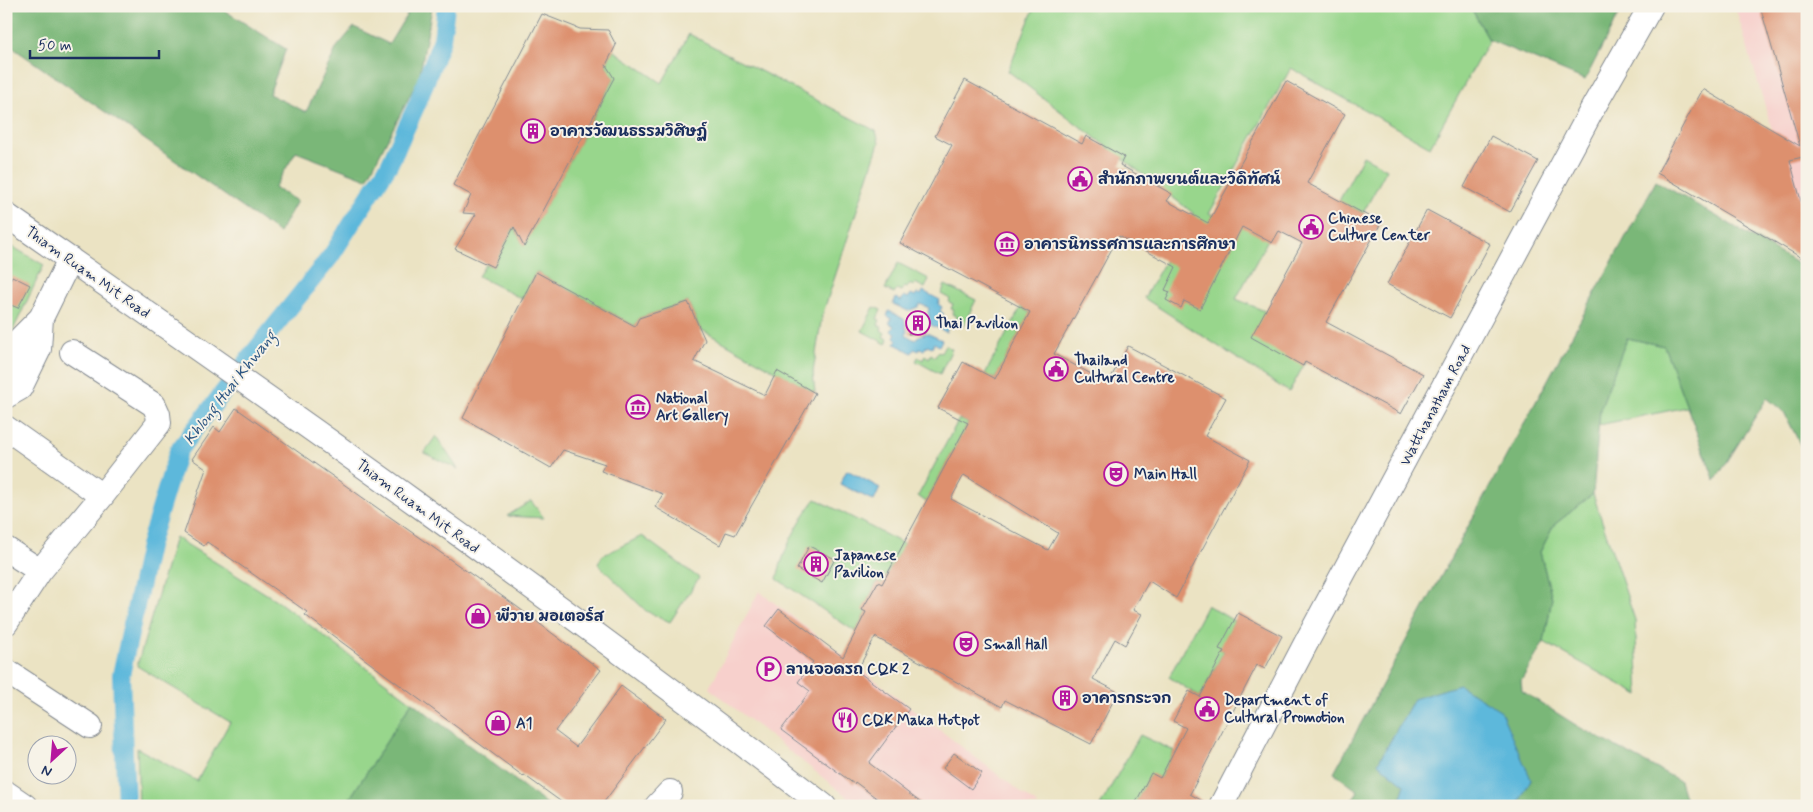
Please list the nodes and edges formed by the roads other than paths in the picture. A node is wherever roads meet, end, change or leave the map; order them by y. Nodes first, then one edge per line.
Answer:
1 (1651, 6) edge
2 (6, 215) edge
3 (70, 259) junction
4 (41, 318) junction
5 (72, 352) dead end
6 (6, 369) edge
7 (6, 396) edge
8 (6, 428) edge
9 (102, 496) junction
10 (6, 549) edge
11 (40, 571) junction
12 (6, 623) edge
13 (6, 671) edge
14 (90, 726) dead end
15 (6, 793) edge
16 (25, 806) edge
17 (824, 806) edge
18 (1221, 806) edge

1 - 18 street, Watthanatham Road
2 - 3 street, Thiam Ruam Mit Road
3 - 4 street
3 - 17 street, Thiam Ruam Mit Road
4 - 6 street
4 - 7 street
5 - 9 street
8 - 9 street
9 - 11 street
10 - 11 street
11 - 12 street
13 - 14 street
15 - 16 street

